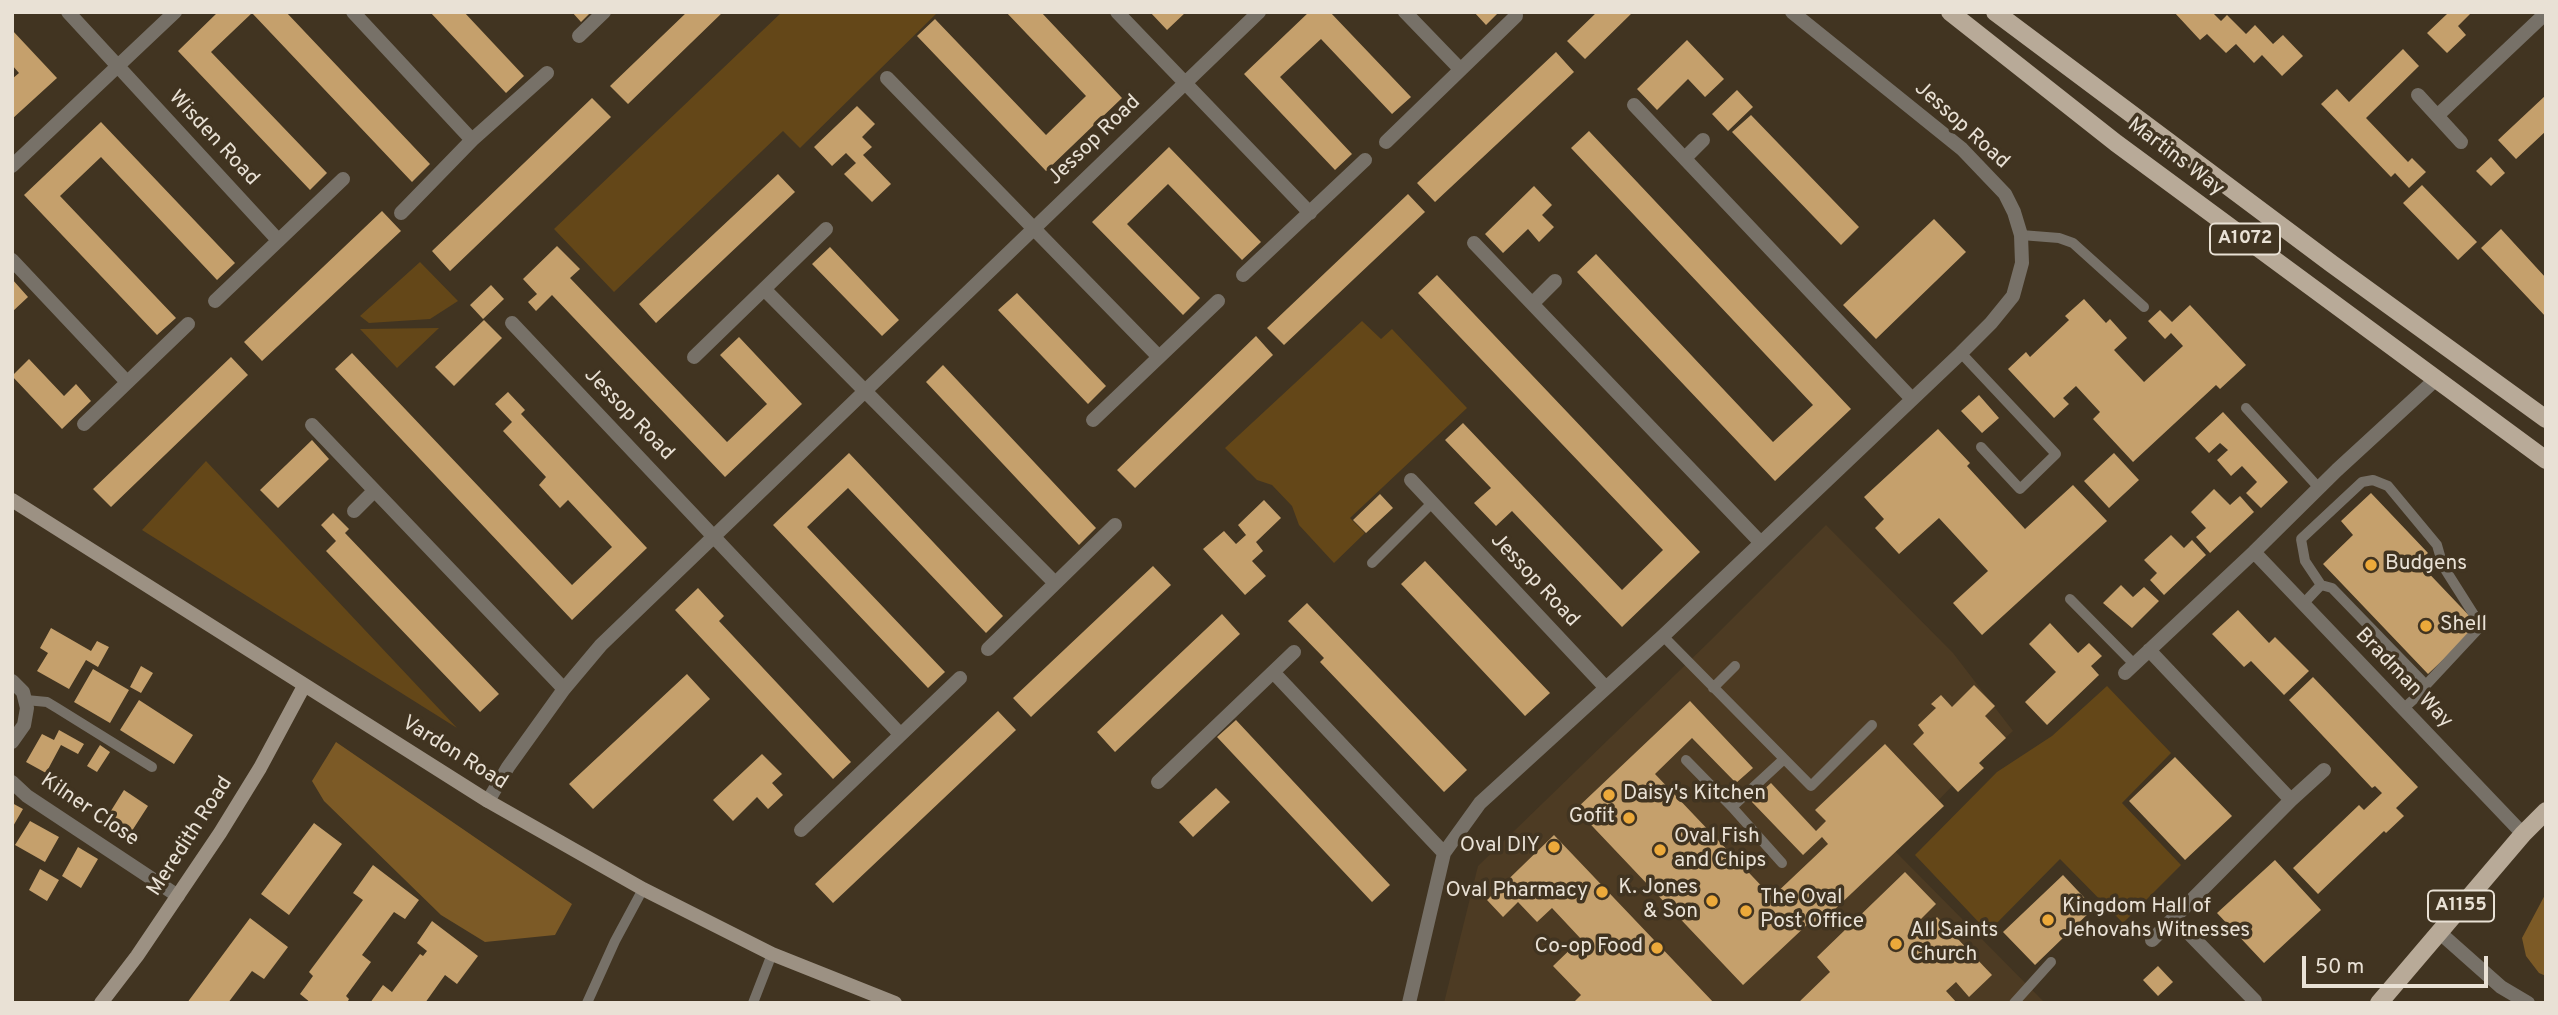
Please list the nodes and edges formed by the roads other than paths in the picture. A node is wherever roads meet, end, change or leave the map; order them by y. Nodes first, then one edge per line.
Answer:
1 (68, 12) edge
2 (175, 12) edge
3 (353, 12) edge
4 (604, 12) edge
5 (1117, 12) edge
6 (1259, 12) edge
7 (1405, 12) edge
8 (1792, 12) edge
9 (1950, 12) edge
10 (1995, 12) edge
11 (2546, 13) edge
12 (1516, 16) dead end
13 (579, 36) dead end
14 (118, 67) junction
15 (1460, 69) junction
16 (547, 73) dead end
17 (887, 78) dead end
18 (1186, 83) junction
19 (2418, 95) dead end
20 (1634, 104) dead end
21 (2437, 116) junction
22 (472, 140) junction
23 (1703, 140) dead end
24 (1386, 142) dead end
25 (2461, 142) dead end
26 (1685, 158) junction
27 (1365, 160) dead end
28 (12, 166) edge
29 (343, 179) dead end
30 (401, 213) dead end
31 (1310, 213) junction
32 (826, 229) dead end
33 (1033, 229) junction
34 (2021, 235) junction
35 (277, 239) junction
36 (1474, 243) dead end
37 (12, 260) edge
38 (1243, 275) dead end
39 (1555, 281) dead end
40 (765, 289) junction
41 (215, 301) dead end
42 (1218, 301) dead end
43 (1533, 303) junction
44 (2144, 307) dead end
45 (512, 323) dead end
46 (188, 324) dead end
47 (1961, 353) junction
48 (694, 356) dead end
49 (1159, 357) junction
50 (2435, 380) junction
51 (126, 381) junction
52 (866, 390) junction
53 (1912, 399) junction
54 (2246, 408) dead end
55 (2546, 419) edge
56 (1093, 420) dead end
57 (84, 424) dead end
58 (312, 425) dead end
59 (1981, 447) dead end
60 (2546, 460) edge
61 (1411, 481) dead end
62 (2319, 488) junction
63 (374, 491) junction
64 (12, 500) edge
65 (1432, 503) junction
66 (354, 511) dead end
67 (1115, 526) dead end
68 (714, 535) junction
69 (1761, 543) junction
70 (2254, 552) junction
71 (1372, 563) dead end
72 (1055, 582) junction
73 (2321, 585) junction
74 (2070, 599) dead end
75 (2304, 604) junction
76 (1663, 636) junction
77 (988, 649) dead end
78 (2149, 650) junction
79 (1294, 652) dead end
80 (1735, 666) dead end
81 (2129, 669) joint
82 (1274, 673) junction
83 (960, 678) dead end
84 (12, 681) edge
85 (2426, 685) junction
86 (304, 686) junction
87 (1606, 688) junction
88 (1713, 688) junction
89 (564, 689) junction
90 (26, 700) junction
91 (2403, 709) junction
92 (1872, 725) dead end
93 (900, 734) junction
94 (12, 742) edge
95 (1783, 759) junction
96 (1686, 760) dead end
97 (152, 767) dead end
98 (2324, 770) dead end
99 (12, 782) edge
100 (1158, 782) dead end
101 (2291, 800) junction
102 (488, 801) junction
103 (1732, 807) junction
104 (2546, 811) edge
105 (801, 830) dead end
106 (2523, 834) junction
107 (1444, 853) junction
108 (1782, 863) dead end
109 (643, 889) junction
110 (178, 896) junction
111 (2174, 918) junction
112 (2439, 932) junction
113 (2152, 940) dead end
114 (772, 954) junction
115 (2052, 962) dead end
116 (2255, 1002) edge
117 (101, 1003) edge
118 (587, 1003) edge
119 (753, 1003) edge
120 (895, 1003) edge
121 (1409, 1003) edge
122 (2014, 1003) edge
123 (2379, 1003) edge
124 (2528, 1003) edge

1 - 14 street, Wisden Road
2 - 14 street
3 - 22 street
4 - 13 street
5 - 18 street
6 - 18 street, Jessop Road
7 - 15 street
8 - 34 street, Jessop Road
9 - 50 main road, Martins Way / A1072
10 - 55 main road, Martins Way / A1072
11 - 21 street
12 - 15 street
14 - 28 street
14 - 35 street, Wisden Road
15 - 24 street
16 - 22 street
17 - 33 street
18 - 31 street
18 - 33 street, Jessop Road
19 - 21 street
20 - 26 street
21 - 25 street
22 - 30 street
23 - 26 street
26 - 53 street
27 - 31 street
29 - 35 street
31 - 38 street
32 - 40 street
33 - 49 street
33 - 52 street, Jessop Road
34 - 44 lane
34 - 47 street, Jessop Road
35 - 41 street
36 - 43 street
37 - 51 street
39 - 43 street
40 - 48 street
40 - 52 street
42 - 49 street
43 - 69 street
45 - 68 street, Jessop Road
46 - 51 street
47 - 53 street, Jessop Road
47 - 59 lane
49 - 56 street
50 - 60 main road, Martins Way / A1072
50 - 62 street
51 - 57 street
52 - 68 street, Jessop Road
52 - 72 street
53 - 69 street, Jessop Road
54 - 62 lane
58 - 63 street
61 - 65 street, Jessop Road
62 - 70 street
63 - 66 street
63 - 89 street
64 - 86 street, Vardon Road
65 - 71 lane
65 - 87 street, Jessop Road
67 - 72 street
68 - 89 street, Jessop Road
68 - 93 street, Jessop Road
69 - 76 street, Jessop Road
70 - 75 street, Bradman Way
70 - 78 street
72 - 77 street
73 - 75 lane
73 - 85 lane
73 - 85 lane
74 - 81 lane
75 - 91 street, Bradman Way
76 - 87 street, Jessop Road
76 - 88 lane
78 - 81 street
78 - 101 street
79 - 82 street
80 - 88 lane
82 - 100 street
82 - 107 street
83 - 93 street
84 - 90 street
85 - 91 lane
86 - 102 street, Vardon Road
86 - 110 street, Meredith Road
87 - 107 street, Jessop Road
88 - 95 lane
89 - 102 street, Jessop Road
90 - 94 street
90 - 97 lane
91 - 106 street, Bradman Way
92 - 95 lane
93 - 105 street
95 - 103 lane
96 - 103 lane
98 - 101 street
99 - 110 street, Kilner Close
101 - 111 street
102 - 109 street, Vardon Road
103 - 108 lane
104 - 106 main road, A1155
106 - 112 main road, A1155
107 - 121 street, Jessop Road
109 - 114 street, Vardon Road
109 - 118 lane
110 - 117 street, Meredith Road
111 - 113 street
111 - 116 street
112 - 123 main road, A1155
112 - 124 street
114 - 119 lane
114 - 120 street, Vardon Road
115 - 122 lane

